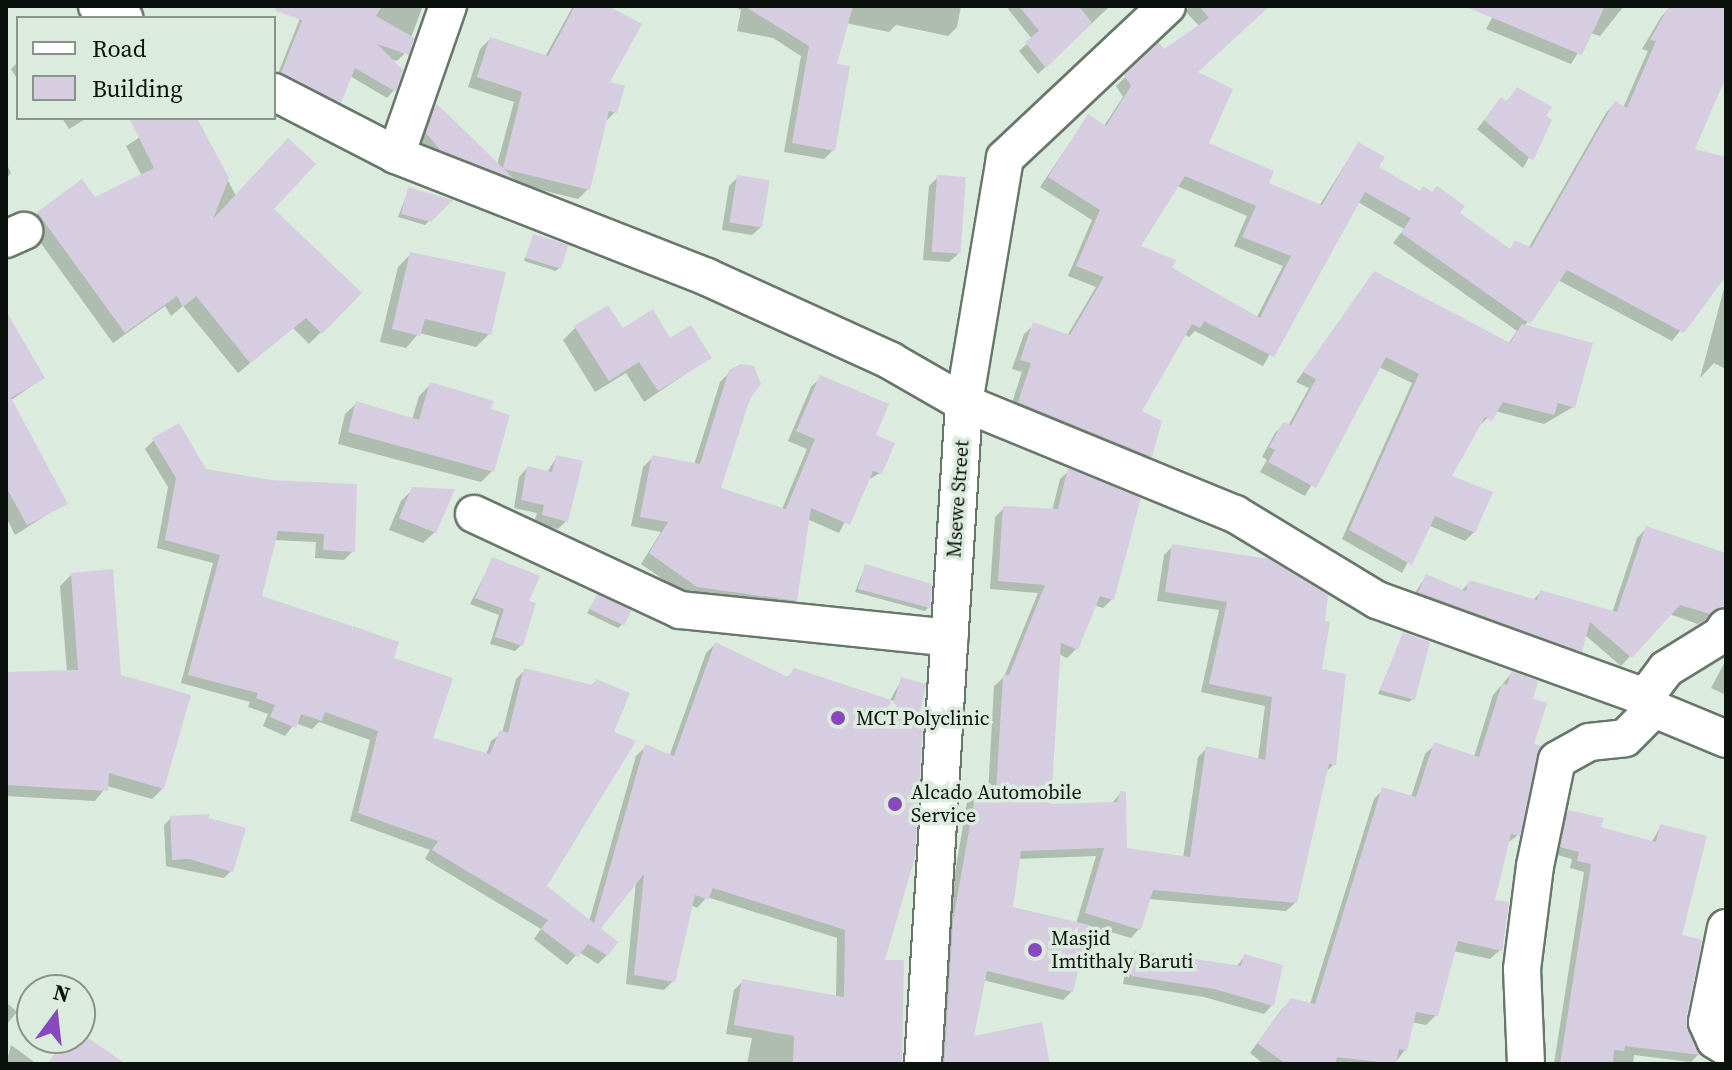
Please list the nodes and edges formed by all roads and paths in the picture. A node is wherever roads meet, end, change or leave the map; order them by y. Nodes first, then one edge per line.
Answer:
1 (97, 6) edge
2 (448, 6) edge
3 (1167, 6) edge
4 (120, 16) edge
5 (276, 93) edge
6 (396, 155) junction
7 (964, 403) junction
8 (474, 514) dead end
9 (1726, 627) edge
10 (950, 638) junction
11 (1650, 703) junction
12 (1726, 739) edge
13 (1726, 928) edge
14 (1726, 1047) edge
15 (923, 1064) edge
16 (1526, 1064) edge

1 - 4 street
2 - 6 street
3 - 7 street, Msewe Street
5 - 6 street
6 - 7 street
7 - 10 street, Msewe Street
7 - 11 street
8 - 10 street
9 - 11 street
10 - 15 street, Msewe Street
11 - 12 street
11 - 16 street
13 - 14 street

